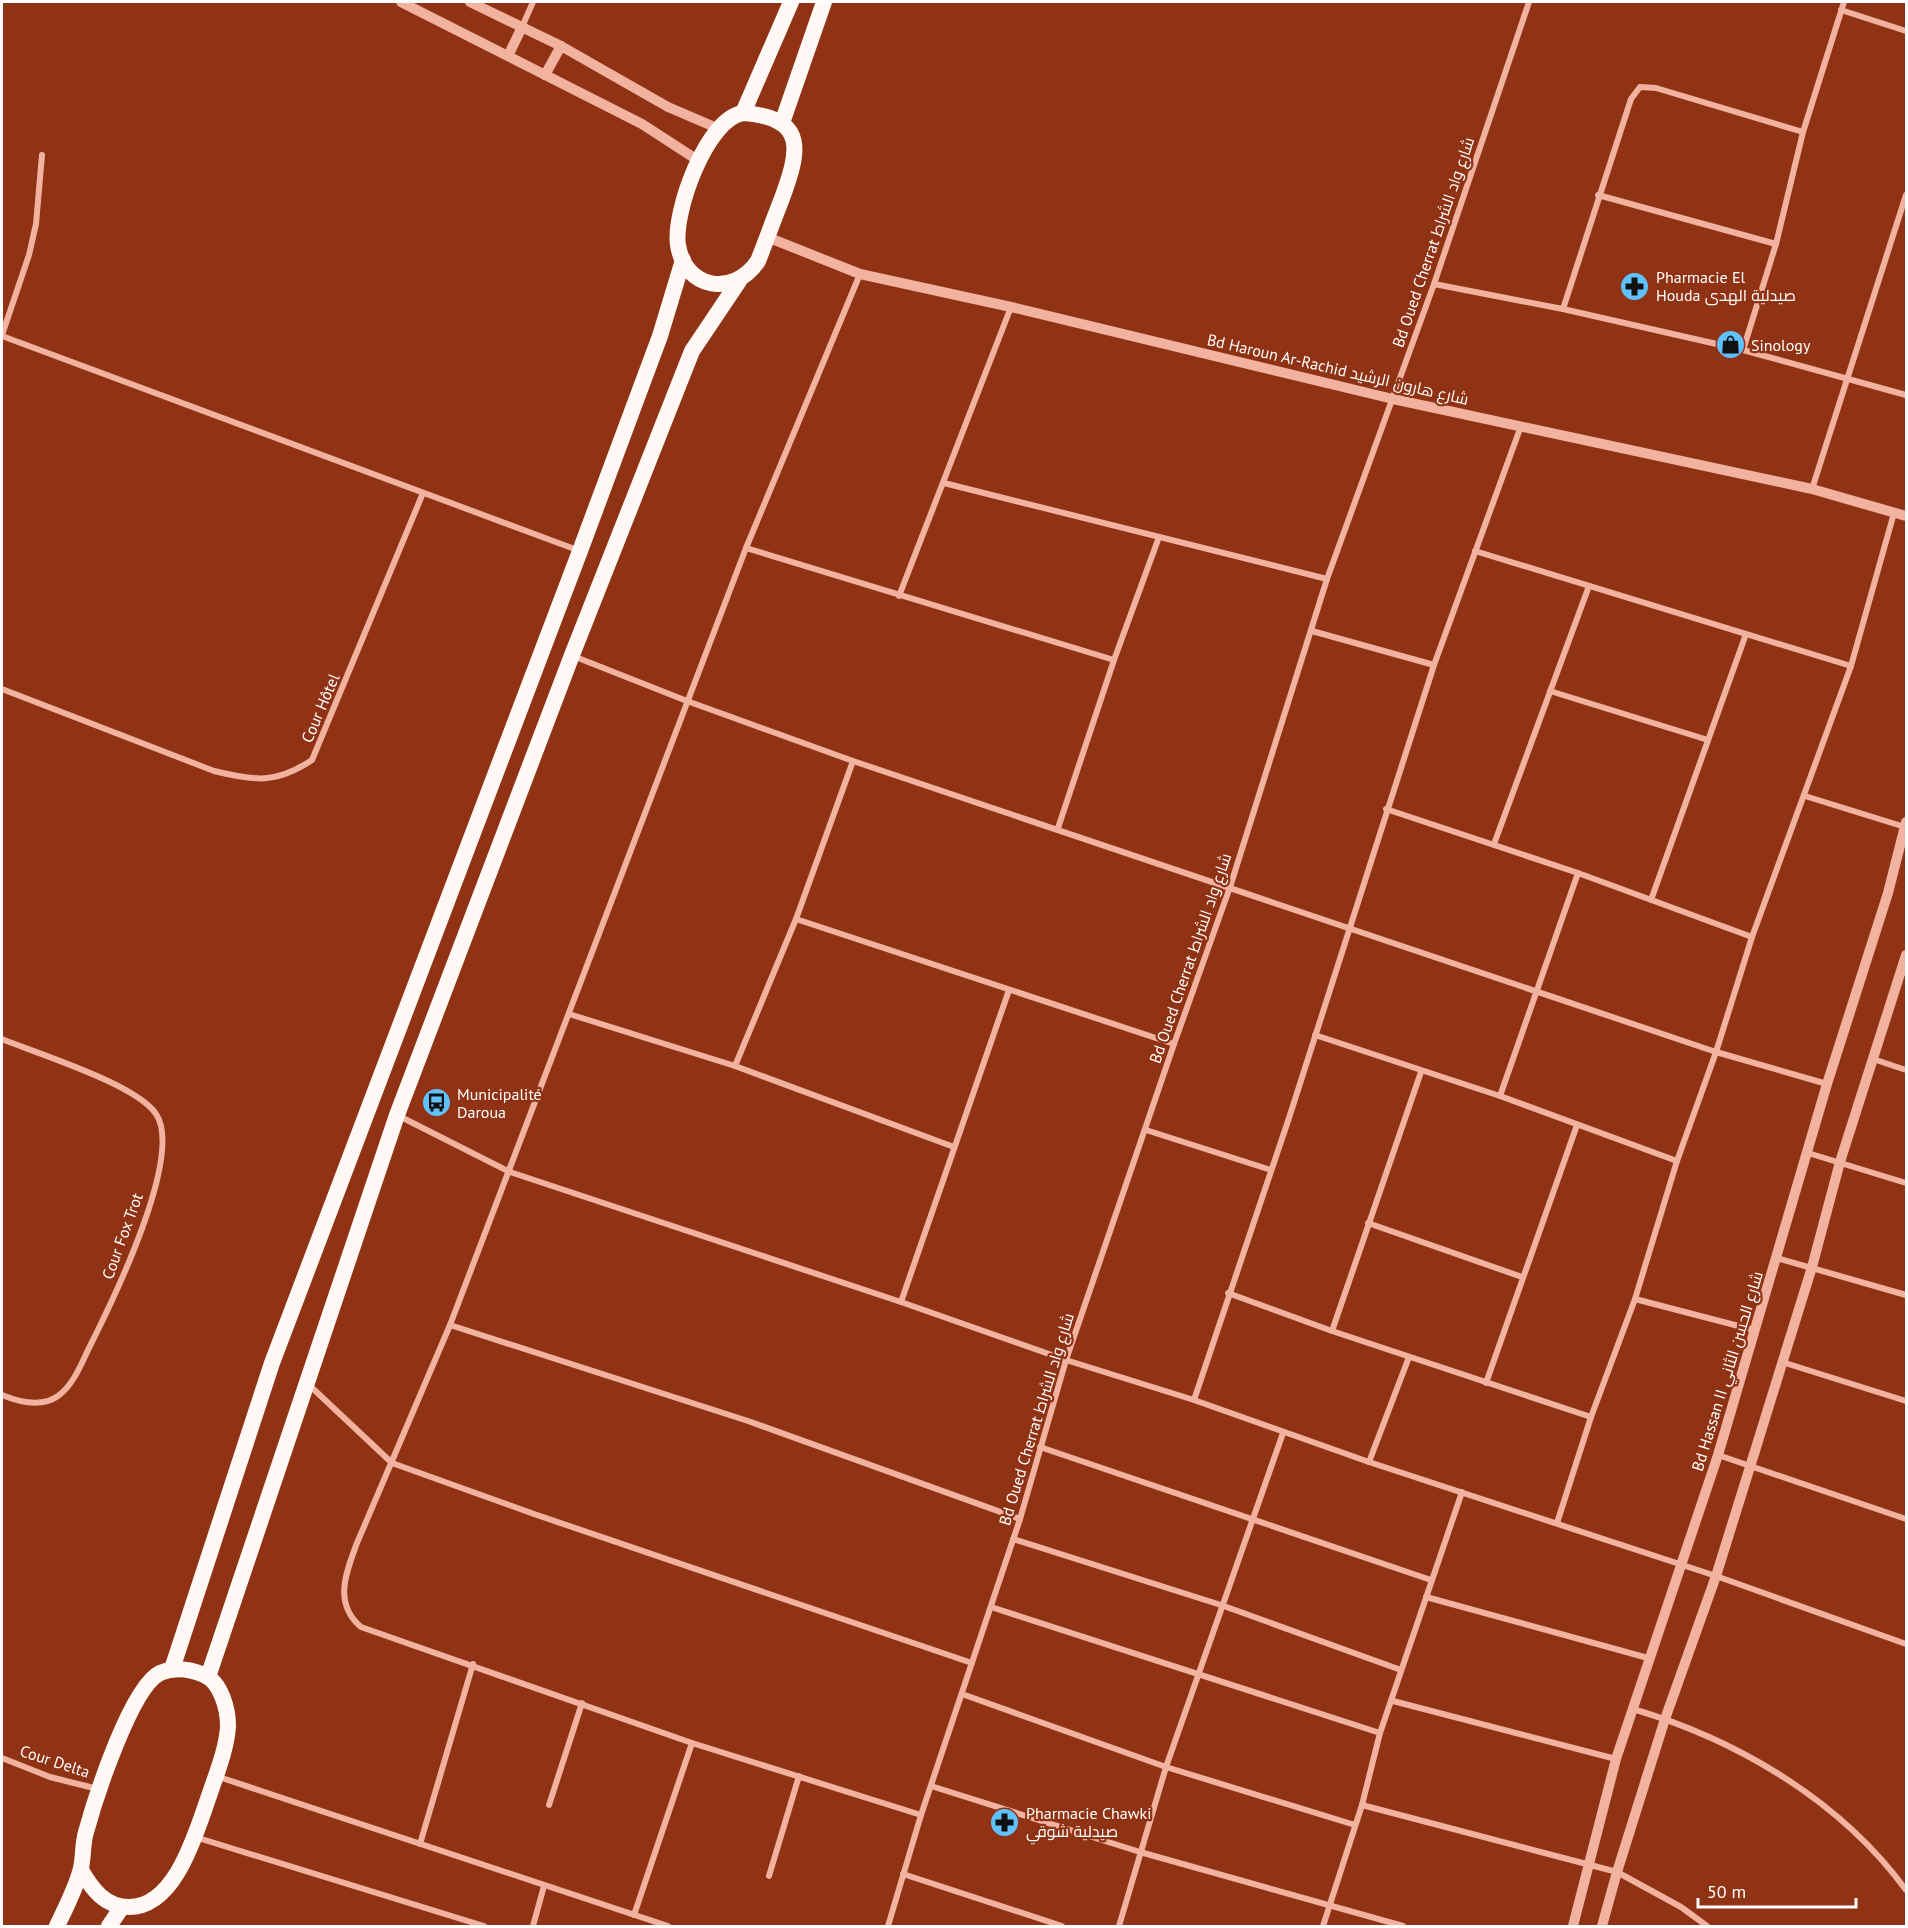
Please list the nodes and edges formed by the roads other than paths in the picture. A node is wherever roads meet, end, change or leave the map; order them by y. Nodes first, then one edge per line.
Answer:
1 (401, 2) edge
2 (470, 2) edge
3 (533, 2) edge
4 (791, 2) edge
5 (824, 2) edge
6 (1529, 2) edge
7 (1844, 2) edge
8 (1841, 10) junction
9 (522, 27) junction
10 (1906, 31) edge
11 (561, 46) junction
12 (508, 56) junction
13 (545, 75) junction
14 (743, 113) junction
15 (782, 123) junction
16 (717, 128) junction
17 (1803, 132) junction
18 (42, 155) dead end
19 (699, 161) junction
20 (1598, 195) junction
21 (1906, 195) edge
22 (767, 237) junction
23 (1776, 244) junction
24 (683, 260) junction
25 (860, 274) junction
26 (739, 281) junction
27 (1434, 284) junction
28 (1011, 307) junction
29 (1563, 309) junction
30 (2, 335) edge
31 (1743, 350) junction
32 (1848, 379) junction
33 (1906, 395) edge
34 (1393, 399) junction
35 (1522, 425) junction
36 (944, 483) junction
37 (1812, 489) junction
38 (423, 492) junction
39 (1894, 513) junction
40 (1906, 516) edge
41 (1159, 537) junction
42 (746, 548) junction
43 (580, 551) junction
44 (1475, 551) junction
45 (1327, 579) junction
46 (1589, 586) junction
47 (899, 596) junction
48 (1312, 631) junction
49 (1746, 634) junction
50 (572, 655) junction
51 (1114, 660) junction
52 (1434, 665) junction
53 (1851, 666) junction
54 (2, 689) edge
55 (1550, 691) junction
56 (687, 701) junction
57 (1708, 740) junction
58 (853, 761) junction
59 (1805, 796) junction
60 (1386, 809) junction
61 (1906, 825) edge
62 (1058, 828) junction
63 (1494, 844) junction
64 (1578, 873) junction
65 (1230, 887) junction
66 (1651, 900) junction
67 (796, 919) junction
68 (1350, 929) junction
69 (1752, 938) junction
70 (1906, 956) edge
71 (1009, 990) junction
72 (1535, 990) junction
73 (569, 1014) junction
74 (1315, 1035) junction
75 (2, 1039) edge
76 (1174, 1044) junction
77 (1716, 1052) junction
78 (1874, 1059) junction
79 (735, 1066) junction
80 (1906, 1070) edge
81 (1421, 1072) junction
82 (1827, 1084) junction
83 (1500, 1096) junction
84 (397, 1115) junction
85 (1577, 1125) junction
86 (1146, 1130) junction
87 (954, 1147) junction
88 (1808, 1153) junction
89 (1677, 1161) junction
90 (1840, 1162) junction
91 (1271, 1170) junction
92 (510, 1172) junction
93 (1906, 1183) edge
94 (1368, 1223) junction
95 (1777, 1258) junction
96 (1812, 1267) junction
97 (1522, 1276) junction
98 (1228, 1293) junction
99 (1906, 1295) edge
100 (1635, 1299) junction
101 (901, 1302) junction
102 (450, 1325) junction
103 (1332, 1330) junction
104 (1754, 1330) junction
105 (1409, 1357) junction
106 (1066, 1360) junction
107 (1782, 1362) junction
108 (307, 1383) junction
109 (1486, 1383) junction
110 (2, 1395) edge
111 (1194, 1400) junction
112 (1906, 1401) edge
113 (1591, 1417) junction
114 (1282, 1433) junction
115 (1040, 1447) junction
116 (1718, 1455) junction
117 (1369, 1462) junction
118 (392, 1463) junction
119 (1750, 1467) junction
120 (1462, 1492) junction
121 (1020, 1519) junction
122 (1906, 1519) edge
123 (1253, 1521) junction
124 (1557, 1523) junction
125 (1013, 1539) junction
126 (1682, 1565) junction
127 (1716, 1576) junction
128 (1431, 1580) junction
129 (1426, 1597) junction
130 (1221, 1605) junction
131 (991, 1607) junction
132 (1906, 1644) edge
133 (1648, 1658) junction
134 (972, 1663) junction
135 (473, 1664) junction
136 (172, 1669) junction
137 (1401, 1670) junction
138 (1197, 1674) junction
139 (208, 1677) junction
140 (962, 1695) junction
141 (1392, 1701) junction
142 (582, 1703) junction
143 (1633, 1709) junction
144 (1665, 1719) junction
145 (1380, 1733) junction
146 (692, 1743) junction
147 (2, 1758) edge
148 (1616, 1759) junction
149 (1166, 1767) junction
150 (216, 1776) junction
151 (799, 1776) junction
152 (931, 1786) junction
153 (100, 1789) junction
154 (549, 1805) dead end
155 (1362, 1805) junction
156 (921, 1815) junction
157 (1355, 1825) junction
158 (195, 1837) junction
159 (420, 1844) junction
160 (1140, 1852) junction
161 (1589, 1865) junction
162 (81, 1870) junction
163 (1617, 1872) junction
164 (903, 1874) junction
165 (769, 1876) dead end
166 (544, 1886) junction
167 (1906, 1890) edge
168 (1329, 1905) junction
169 (122, 1907) junction
170 (634, 1915) junction
171 (57, 1926) edge
172 (109, 1926) edge
173 (484, 1926) edge
174 (533, 1926) edge
175 (668, 1926) edge
176 (888, 1926) edge
177 (1062, 1926) edge
178 (1119, 1926) edge
179 (1323, 1926) edge
180 (1403, 1926) edge
181 (1573, 1926) edge
182 (1602, 1926) edge
183 (1707, 1926) edge

1 - 12 street
2 - 9 street
3 - 9 street
4 - 14 highway
5 - 15 highway
6 - 27 street, Bd Oued Cherrat شارع واد الشراط
7 - 8 street
8 - 10 street
8 - 17 street
9 - 11 street
9 - 12 street
11 - 13 street
11 - 16 street
12 - 13 street
13 - 19 street
14 - 15 highway
14 - 16 highway
15 - 22 highway
16 - 19 highway
17 - 20 street
17 - 23 street
18 - 30 street
19 - 24 highway
20 - 23 street
20 - 29 street
21 - 32 street
22 - 25 street, Bd Haroun Ar-Rachid شارع هارون الرشيد
22 - 26 highway
23 - 31 street
24 - 26 highway
24 - 43 highway
25 - 28 street, Bd Haroun Ar-Rachid شارع هارون الرشيد
25 - 42 street
26 - 50 highway
27 - 29 street
27 - 34 street, Bd Oued Cherrat شارع واد الشراط
28 - 34 street, Bd Haroun Ar-Rachid شارع هارون الرشيد
28 - 36 street
29 - 31 street
30 - 38 street
31 - 32 street
32 - 33 street
32 - 37 street
34 - 35 street, Bd Haroun Ar-Rachid شارع هارون الرشيد
34 - 45 street, Bd Oued Cherrat شارع واد الشراط
35 - 37 street, Bd Haroun Ar-Rachid شارع هارون الرشيد
35 - 44 street
36 - 41 street
36 - 47 street
37 - 39 street, Bd Haroun Ar-Rachid شارع هارون الرشيد
38 - 43 street
38 - 54 street, Cour Hôtel
39 - 40 street, Bd Haroun Ar-Rachid شارع هارون الرشيد
39 - 53 street
41 - 45 street
41 - 51 street
42 - 47 street
42 - 56 street
43 - 136 highway
44 - 46 street
44 - 52 street
45 - 48 street, Bd Oued Cherrat شارع واد الشراط
46 - 49 street
46 - 55 street
47 - 51 street
48 - 52 street
48 - 65 street, Bd Oued Cherrat شارع واد الشراط
49 - 53 street
49 - 57 street
50 - 56 street
50 - 84 highway
51 - 62 street
52 - 60 street
53 - 59 street
55 - 57 street
55 - 63 street
56 - 58 street
56 - 73 street
57 - 66 street
58 - 62 street
58 - 67 street
59 - 61 street
59 - 69 street
60 - 63 street
60 - 68 street
61 - 82 street, Bd Hassan II شارع الحسن الثاني
62 - 65 street
63 - 64 street
64 - 66 street
64 - 72 street
65 - 68 street
65 - 76 street, Bd Oued Cherrat شارع واد الشراط
66 - 69 street
67 - 71 street
67 - 79 street
68 - 72 street
68 - 74 street
69 - 77 street
70 - 78 street
71 - 76 street
71 - 87 street
72 - 77 street
72 - 83 street
73 - 79 street
73 - 92 street
74 - 81 street
74 - 91 street
75 - 110 street, Cour Fox Trot
76 - 86 street, Bd Oued Cherrat شارع واد الشراط
77 - 82 street
77 - 89 street
78 - 80 street
78 - 90 street
79 - 87 street
81 - 83 street
81 - 94 street
82 - 88 street, Bd Hassan II شارع الحسن الثاني
83 - 85 street
84 - 92 street
84 - 108 highway
85 - 89 street
85 - 97 street
86 - 91 street
86 - 106 street, Bd Oued Cherrat شارع واد الشراط
87 - 101 street
88 - 90 street
88 - 95 street, Bd Hassan II شارع الحسن الثاني
89 - 100 street
90 - 93 street
90 - 96 street
91 - 98 street
92 - 101 street
92 - 102 street
94 - 97 street
94 - 103 street
95 - 96 street
95 - 104 street, Bd Hassan II شارع الحسن الثاني
96 - 99 street
96 - 107 street
97 - 109 street
98 - 103 street
98 - 111 street
100 - 104 street
100 - 113 street
101 - 106 street
102 - 118 street
102 - 121 street
103 - 105 street
104 - 116 street, Bd Hassan II شارع الحسن الثاني
105 - 109 street
105 - 117 street
106 - 111 street
106 - 115 street, Bd Oued Cherrat شارع واد الشراط
107 - 112 street
107 - 119 street
108 - 118 street
108 - 139 highway
109 - 113 street
111 - 114 street
113 - 124 street
114 - 117 street
114 - 123 street
115 - 121 street, Bd Oued Cherrat شارع واد الشراط
115 - 123 street
116 - 119 street
116 - 126 street, Bd Hassan II شارع الحسن الثاني
117 - 120 street
118 - 134 street
118 - 135 street
119 - 122 street
119 - 127 street
120 - 124 street
120 - 128 street
121 - 125 street, Bd Oued Cherrat شارع واد الشراط
123 - 128 street
123 - 130 street
124 - 126 street
125 - 130 street
125 - 131 street, Bd Oued Cherrat شارع واد الشراط
126 - 127 street
126 - 133 street, Bd Hassan II شارع الحسن الثاني
127 - 132 street
127 - 144 street
128 - 129 street
129 - 133 street
129 - 137 street
130 - 137 street
130 - 138 street
131 - 134 street, Bd Oued Cherrat شارع واد الشراط
131 - 138 street
133 - 143 street, Bd Hassan II شارع الحسن الثاني
134 - 140 street, Bd Oued Cherrat شارع واد الشراط
135 - 142 street
135 - 159 street
136 - 139 highway
136 - 153 highway
137 - 141 street
138 - 145 street
138 - 149 street
139 - 150 highway
140 - 149 street
140 - 152 street, Bd Oued Cherrat شارع واد الشراط
141 - 145 street
141 - 148 street
142 - 146 street
142 - 154 street
143 - 144 street
143 - 148 street, Bd Hassan II شارع الحسن الثاني
144 - 163 street
144 - 167 street
145 - 155 street
146 - 151 street
146 - 170 street
147 - 153 street, Cour Delta
148 - 161 street, Bd Hassan II شارع الحسن الثاني
149 - 157 street
149 - 160 street
150 - 158 highway
150 - 159 street
151 - 156 street
151 - 165 street
152 - 156 street, Bd Oued Cherrat شارع واد الشراط
152 - 160 street
153 - 162 highway
155 - 157 street
155 - 161 street
156 - 164 street, Bd Oued Cherrat شارع واد الشراط
157 - 168 street
158 - 169 highway
158 - 173 street
159 - 166 street
160 - 168 street
160 - 178 street
161 - 163 street
161 - 181 street, Bd Hassan II شارع الحسن الثاني
162 - 169 highway
162 - 171 highway
163 - 182 street
163 - 183 street
164 - 176 street, Bd Oued Cherrat شارع واد الشراط
164 - 177 street
166 - 170 street
166 - 174 street
168 - 179 street
168 - 180 street
169 - 172 highway
170 - 175 street

